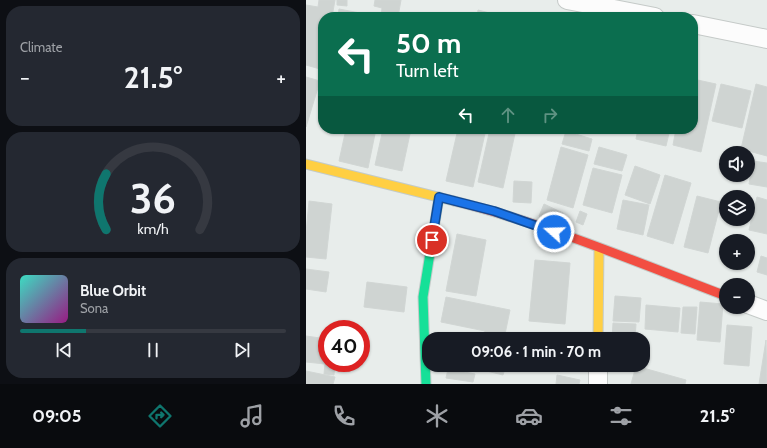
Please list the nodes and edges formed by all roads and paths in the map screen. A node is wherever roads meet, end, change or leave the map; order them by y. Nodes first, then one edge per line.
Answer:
1 (567, 0) edge
2 (628, 12) edge
3 (698, 25) edge
4 (767, 39) edge
5 (306, 164) edge
6 (439, 197) junction
7 (599, 248) junction
8 (719, 293) edge
9 (755, 307) edge
10 (767, 311) edge
11 (598, 332) edge
12 (598, 372) edge
13 (426, 384) edge
14 (598, 384) edge

1 - 2 street
3 - 4 street
5 - 6 street
6 - 7 street
6 - 13 street
7 - 8 street
7 - 11 street
9 - 10 street
12 - 14 street

